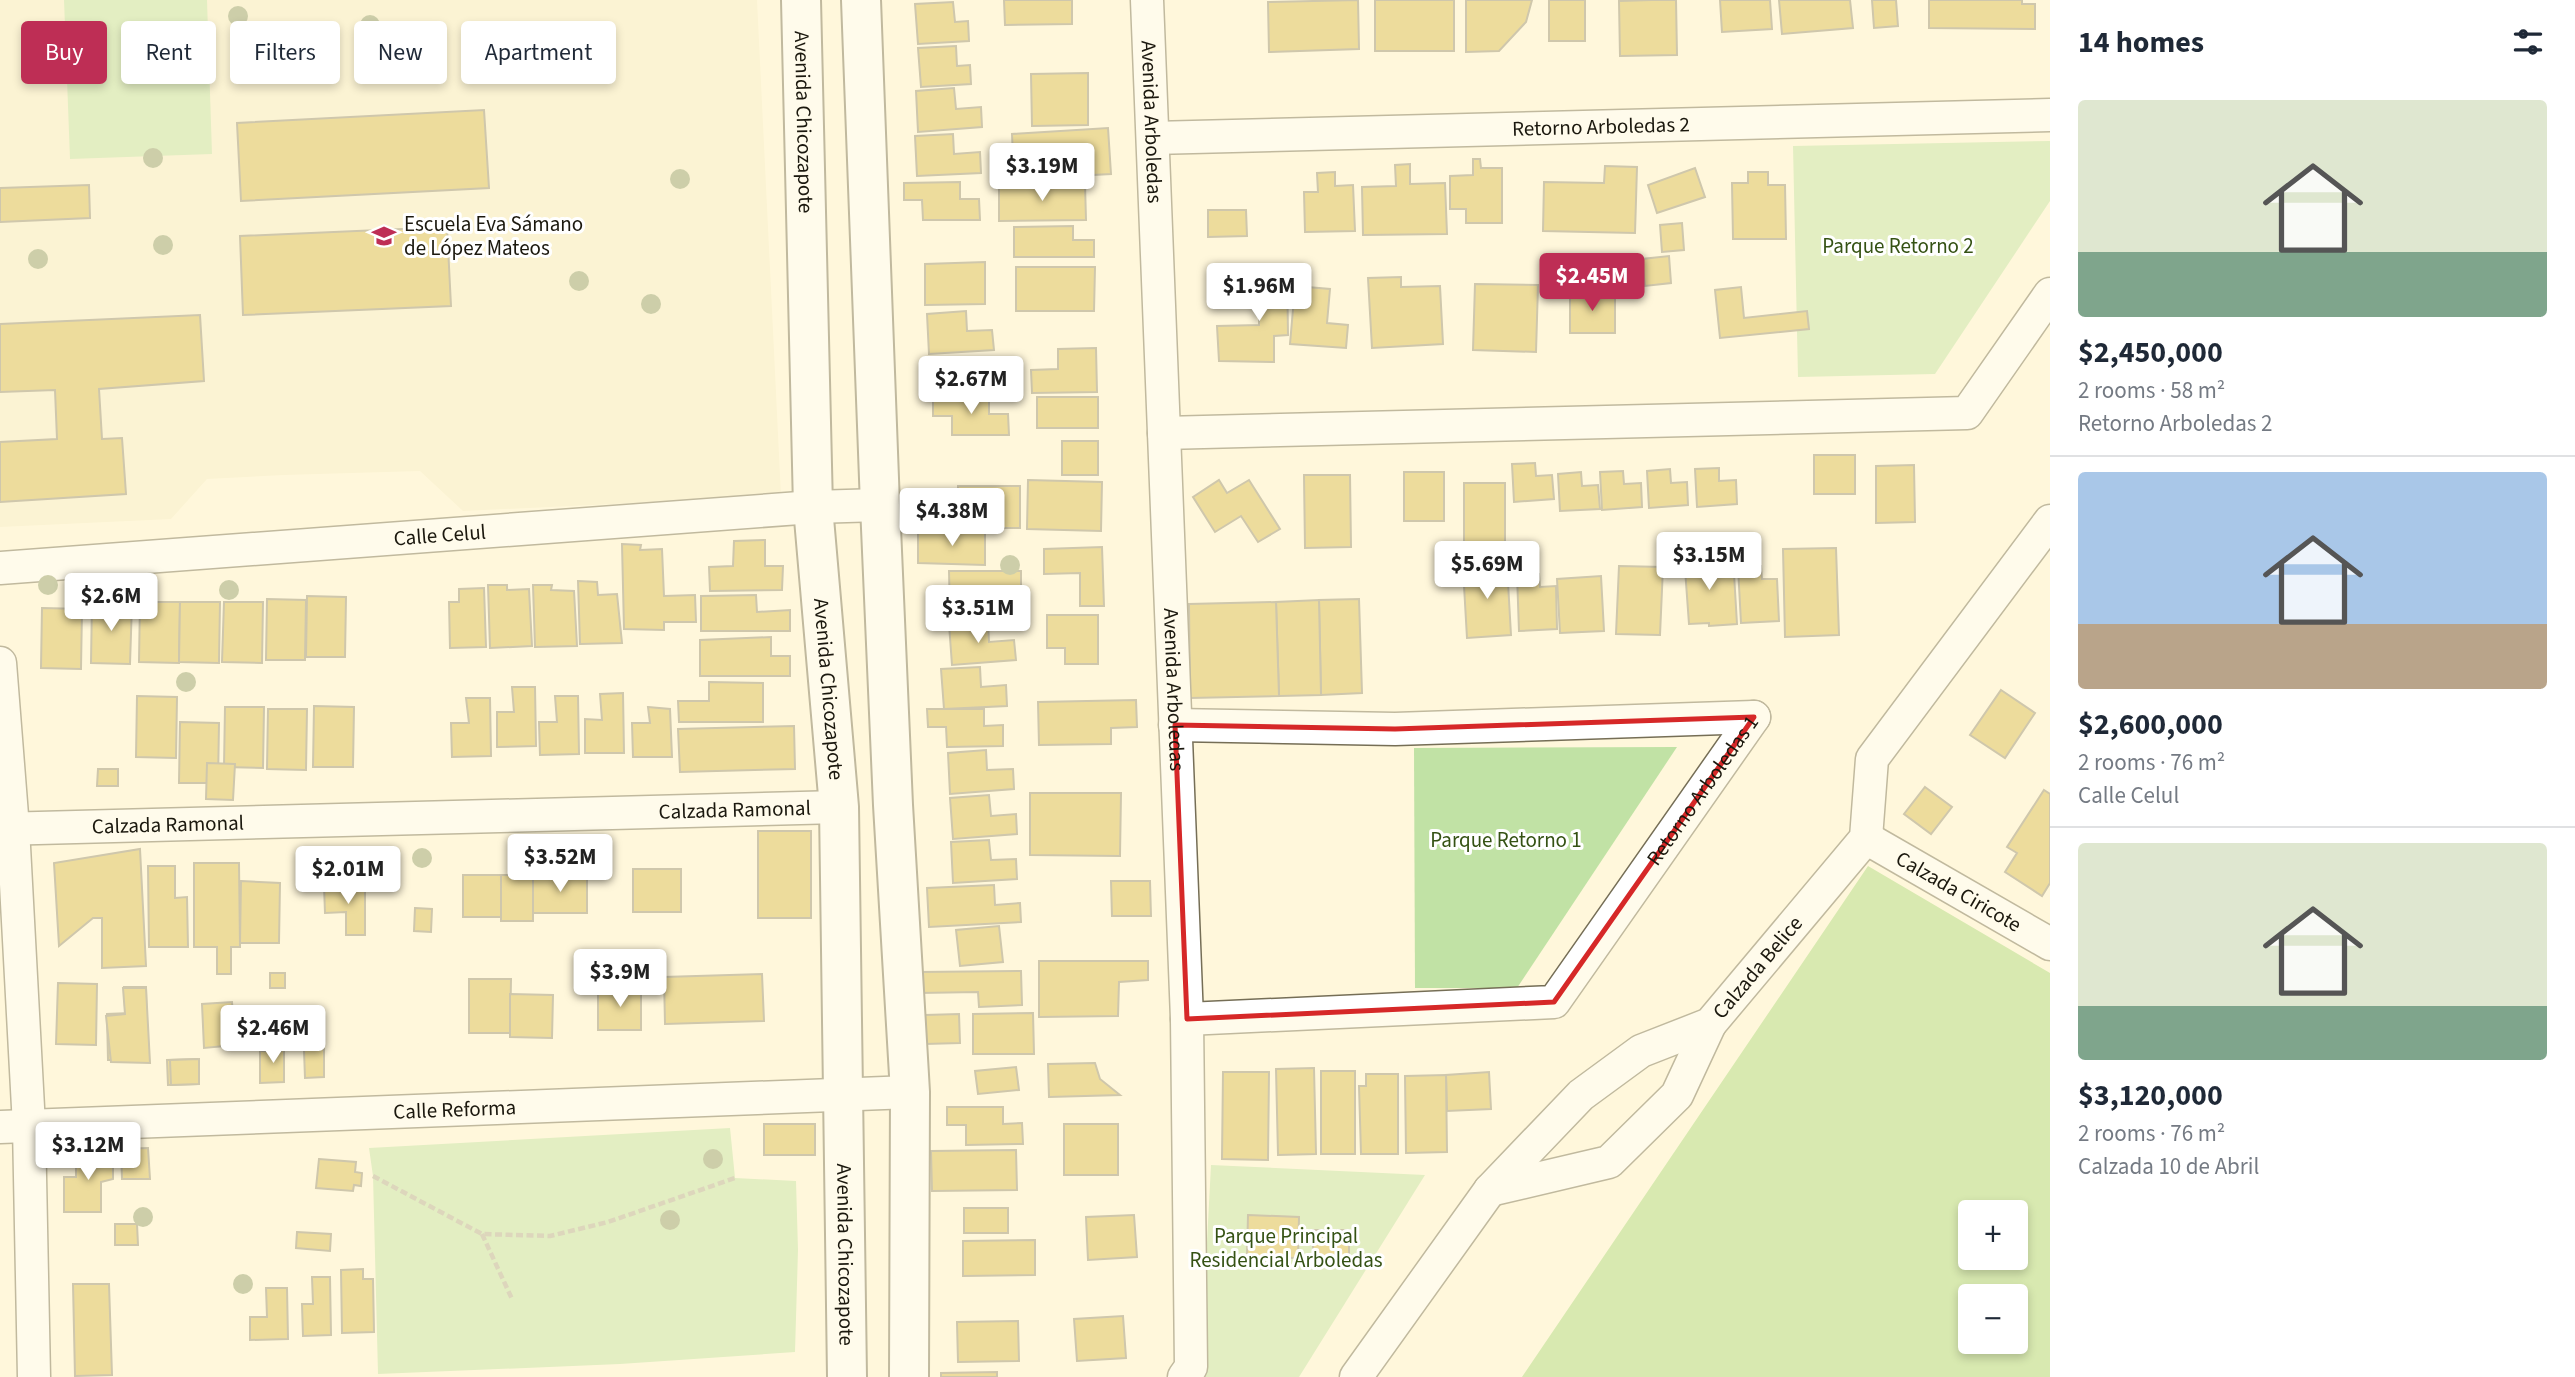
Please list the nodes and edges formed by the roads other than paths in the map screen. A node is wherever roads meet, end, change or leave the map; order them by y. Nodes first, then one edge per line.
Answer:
1 (801, 0) edge
2 (861, 0) edge
3 (1147, 0) edge
4 (2050, 116) edge
5 (1153, 138) junction
6 (2050, 294) edge
7 (1164, 433) junction
8 (880, 505) junction
9 (813, 507) junction
10 (2050, 521) edge
11 (0, 568) edge
12 (0, 663) edge
13 (1175, 725) junction
14 (839, 807) junction
15 (7, 828) edge
16 (1866, 838) junction
17 (2050, 944) edge
18 (1187, 1020) junction
19 (1710, 1024) junction
20 (910, 1091) junction
21 (844, 1094) junction
22 (15, 1126) edge
23 (1490, 1190) junction
24 (34, 1377) edge
25 (847, 1377) edge
26 (909, 1377) edge
27 (1184, 1377) edge
28 (1356, 1377) edge

1 - 9 main road, Avenida Chicozapote
2 - 8 main road
3 - 5 street, Avenida Arboledas
4 - 5 street, Retorno Arboledas 2
5 - 7 street, Avenida Arboledas
6 - 7 street
7 - 13 street, Avenida Arboledas
8 - 9 street, Calle Celul
8 - 20 main road
9 - 11 street, Calle Celul
9 - 14 main road, Avenida Chicozapote
10 - 16 street
12 - 15 street
13 - 18 street, Avenida Arboledas
13 - 18 street, Retorno Arboledas 1
14 - 15 street, Calzada Ramonal
14 - 21 main road, Avenida Chicozapote
15 - 22 street
16 - 17 street, Calzada Ciricote
16 - 19 street, Calzada Belice
18 - 27 street, Avenida Arboledas
19 - 23 street, Calzada Belice
19 - 23 street
20 - 21 street, Calle Reforma
20 - 26 main road
21 - 22 street, Calle Reforma
21 - 25 main road, Avenida Chicozapote
22 - 24 street
23 - 28 street, Calzada Belice

